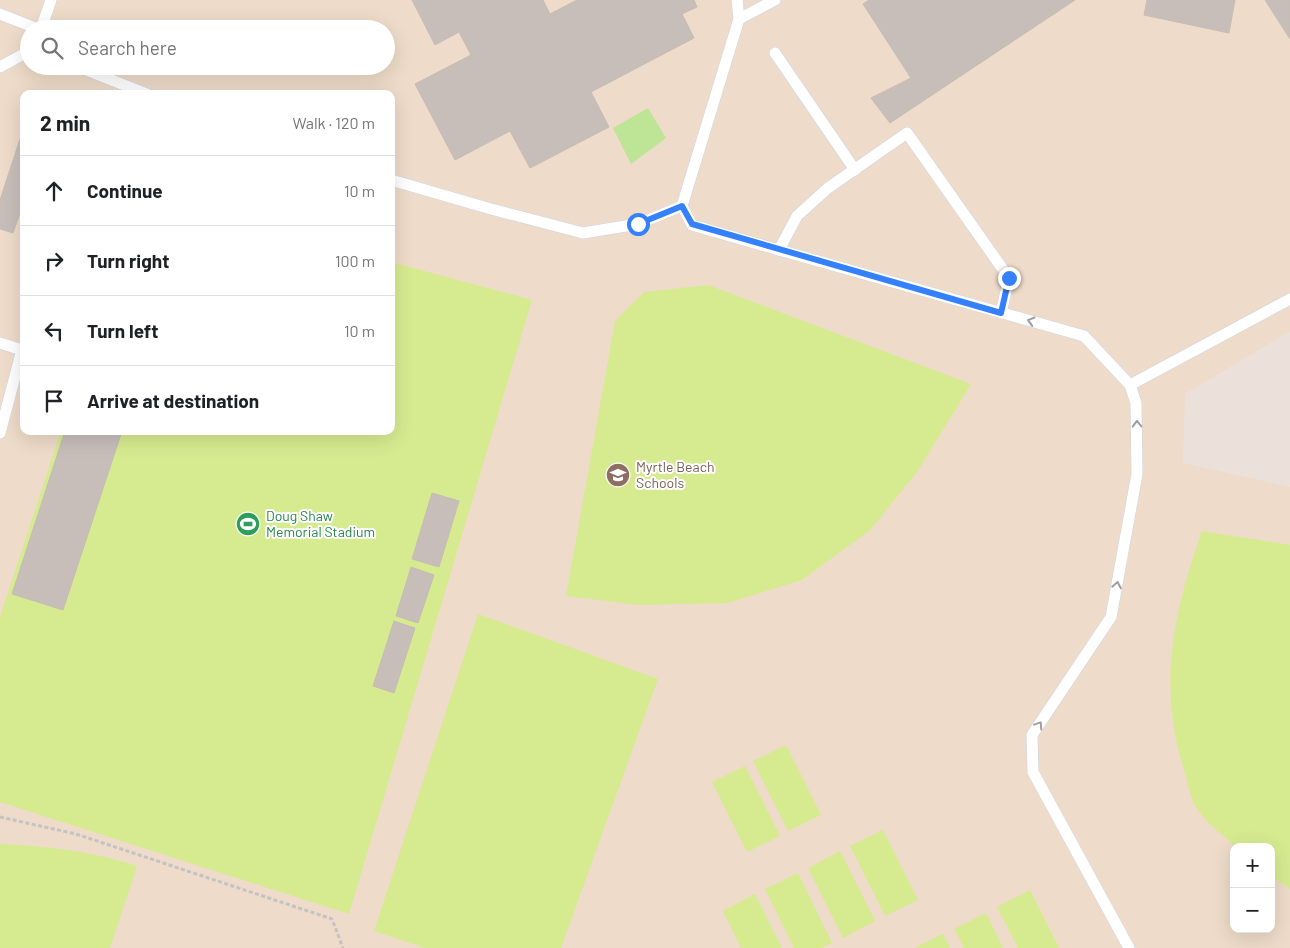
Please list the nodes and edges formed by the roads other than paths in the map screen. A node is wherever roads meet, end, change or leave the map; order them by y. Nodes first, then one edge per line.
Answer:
1 (51, 0) edge
2 (737, 0) edge
3 (775, 0) edge
4 (0, 14) edge
5 (739, 19) junction
6 (43, 20) edge
7 (20, 22) edge
8 (774, 53) dead end
9 (20, 56) edge
10 (0, 68) edge
11 (99, 75) edge
12 (138, 90) edge
13 (855, 170) junction
14 (395, 181) edge
15 (682, 206) junction
16 (779, 250) junction
17 (1290, 299) edge
18 (1001, 313) junction
19 (0, 342) edge
20 (20, 349) edge
21 (20, 358) edge
22 (1130, 385) junction
23 (0, 434) edge
24 (1129, 948) edge

1 - 6 lane
2 - 5 lane
3 - 5 lane
4 - 7 lane
5 - 15 lane
8 - 13 lane
9 - 10 lane
11 - 12 lane
13 - 16 lane
13 - 18 lane
14 - 15 lane
15 - 16 lane
16 - 18 lane
17 - 22 lane
22 -> 18 lane
19 - 20 lane
21 - 23 lane
24 -> 22 lane

